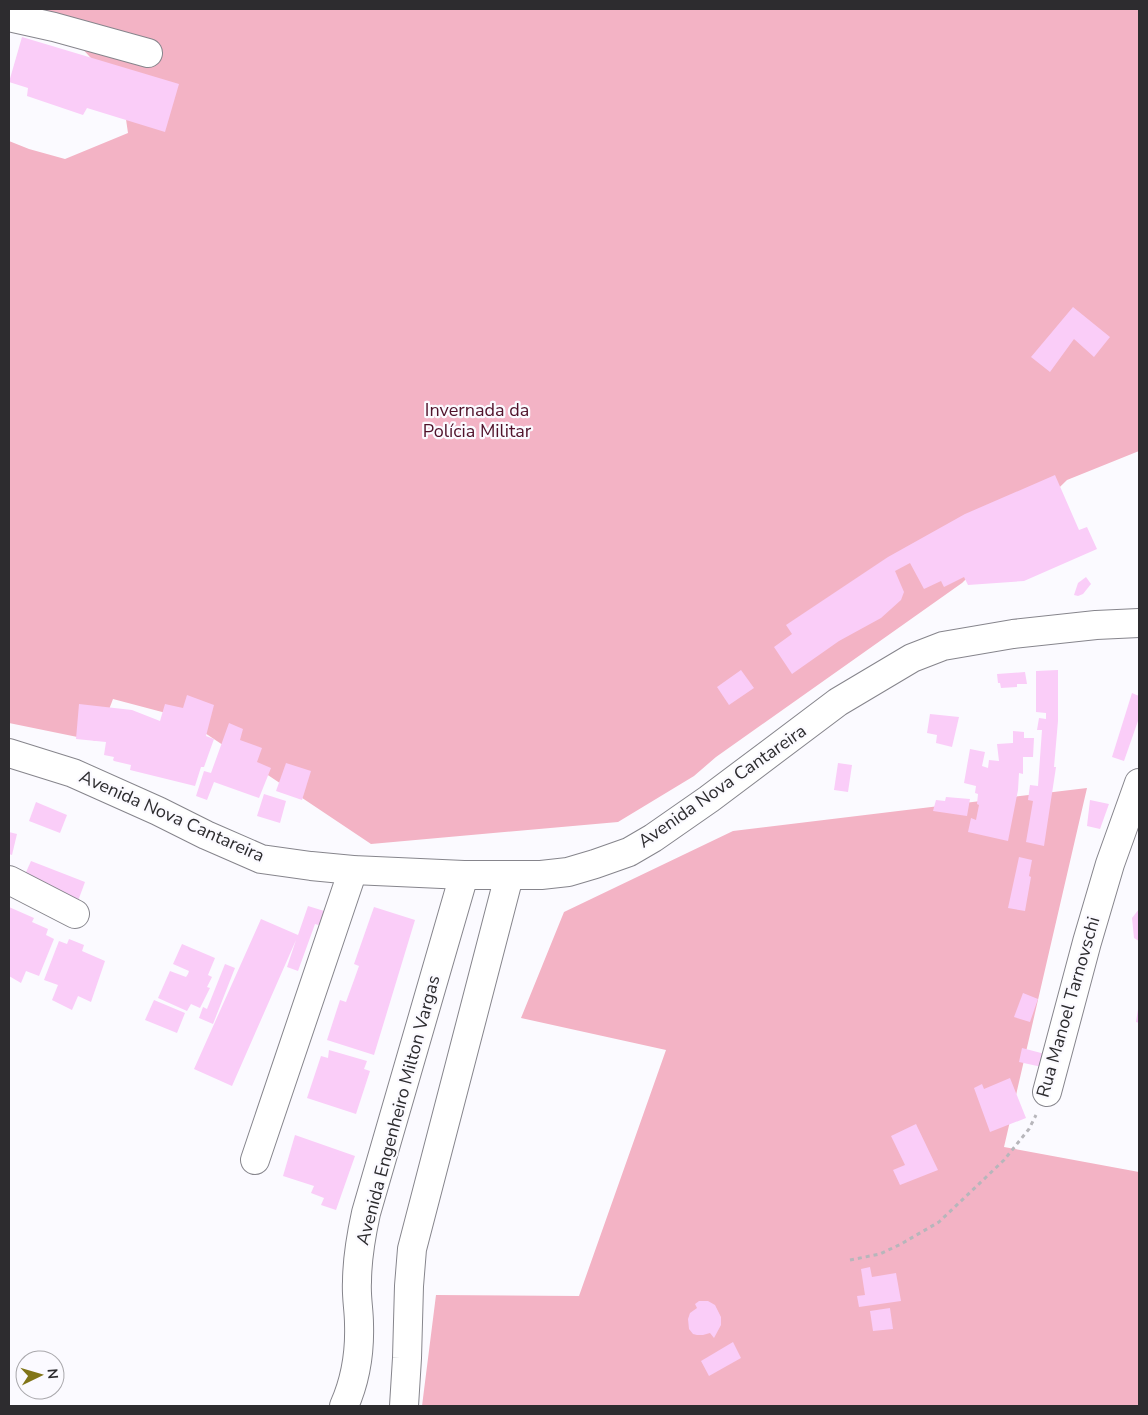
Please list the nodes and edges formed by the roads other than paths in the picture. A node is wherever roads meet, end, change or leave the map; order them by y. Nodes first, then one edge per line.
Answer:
1 (9, 17) edge
2 (148, 53) dead end
3 (1139, 623) edge
4 (9, 752) edge
5 (1139, 783) edge
6 (353, 870) junction
7 (464, 876) junction
8 (509, 876) junction
9 (9, 880) edge
10 (75, 914) dead end
11 (1047, 1092) road end
12 (256, 1160) dead end
13 (344, 1406) edge
14 (404, 1406) edge

1 - 2 street
3 - 8 street, Avenida Nova Cantareira
4 - 6 street, Avenida Nova Cantareira
5 - 11 street, Rua Manoel Tarnovschi
6 - 7 street, Avenida Nova Cantareira
6 - 12 street
7 - 8 street, Avenida Nova Cantareira
7 - 13 street, Avenida Engenheiro Milton Vargas
8 - 14 street
9 - 10 street

